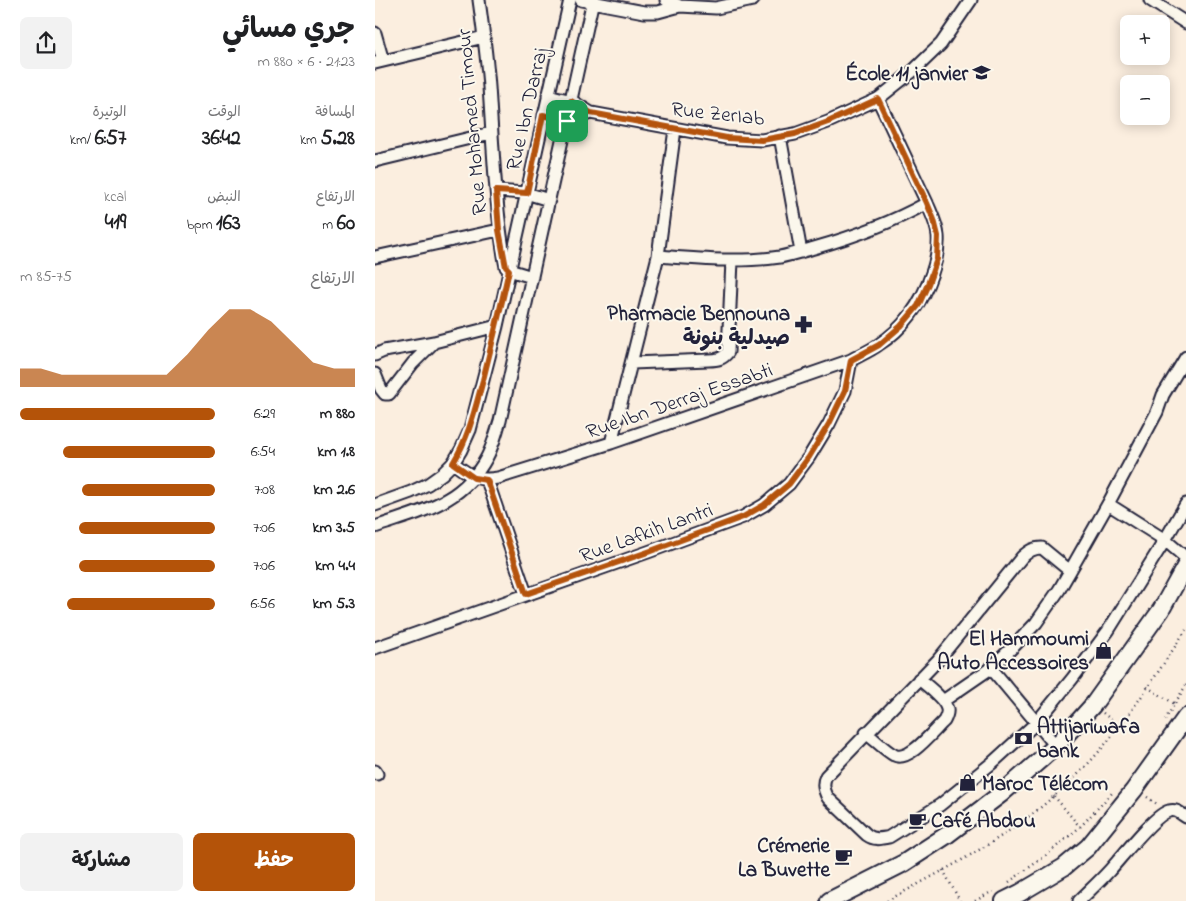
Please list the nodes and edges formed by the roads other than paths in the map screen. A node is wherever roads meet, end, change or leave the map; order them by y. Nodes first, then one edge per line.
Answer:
1 (479, 0) edge
2 (570, 0) edge
3 (581, 0) edge
4 (666, 0) edge
5 (753, 0) edge
6 (971, 0) edge
7 (1150, 0) edge
8 (593, 1) edge
9 (679, 6) junction
10 (1186, 23) edge
11 (375, 33) edge
12 (484, 37) junction
13 (379, 62) edge
14 (548, 95) junction
15 (878, 99) junction
16 (571, 101) junction
17 (591, 113) junction
18 (543, 115) junction
19 (567, 121) junction
20 (675, 129) junction
21 (491, 133) junction
22 (780, 136) junction
23 (375, 161) edge
24 (496, 191) junction
25 (527, 193) junction
26 (549, 200) junction
27 (927, 203) junction
28 (499, 230) junction
29 (801, 252) junction
30 (658, 256) junction
31 (375, 257) edge
32 (732, 260) junction
33 (509, 270) junction
34 (532, 277) junction
35 (497, 326) junction
36 (433, 342) junction
37 (375, 355) edge
38 (1186, 358) edge
39 (851, 360) junction
40 (632, 363) junction
41 (375, 374) edge
42 (611, 443) junction
43 (453, 463) junction
44 (474, 478) junction
45 (487, 480) junction
46 (1108, 504) junction
47 (1186, 504) edge
48 (375, 505) edge
49 (375, 527) edge
50 (1165, 540) junction
51 (1186, 558) edge
52 (1186, 565) edge
53 (1070, 571) junction
54 (526, 594) junction
55 (375, 648) edge
56 (991, 668) junction
57 (919, 679) junction
58 (943, 701) junction
59 (1186, 717) edge
60 (1037, 723) junction
61 (866, 733) junction
62 (1056, 746) junction
63 (1186, 817) edge
64 (1001, 895) edge
65 (829, 901) edge
66 (1079, 901) edge

1 - 12 street, Rue Mohamed Timour
2 - 14 street, Rue Ibn Darraj
3 - 8 street
4 - 9 street
5 - 9 street
6 - 15 street, Rue ZerIab
7 - 10 street
8 - 9 street
8 - 16 street, Rue Ibn Darraj
11 - 13 street
12 - 13 street
12 - 21 street, Rue Mohamed Timour
14 - 16 street, Rue ZerIab
14 - 18 street, Rue Ibn Darraj
15 - 22 street, Rue ZerIab
15 - 27 street, Rue Ibn Derraj Essabti
16 - 17 street, Rue ZerIab
16 - 19 street, Rue Ibn Darraj
17 - 19 street, Rue ZerIab
17 - 20 street, Rue ZerIab
18 - 19 street
18 - 25 street, Rue Ibn Darraj
19 - 26 street, Rue Ibn Darraj
20 - 22 street, Rue ZerIab
20 - 30 street
21 - 23 street
21 - 24 street, Rue Mohamed Timour
22 - 29 street
24 - 25 street
24 - 28 street, Rue Mohamed Timour
25 - 26 street
25 - 33 street, Rue Ibn Darraj
26 - 34 street, Rue Ibn Darraj
27 - 29 street
27 - 39 street, Rue Ibn Derraj Essabti
28 - 31 street
28 - 33 street, Rue Mohamed Timour
29 - 32 street
30 - 32 street
30 - 40 street
32 - 40 street
33 - 34 street
33 - 35 street, Rue Ibn Darraj
34 - 44 street, Rue Ibn Darraj
35 - 36 street
35 - 43 street, Rue Ibn Darraj
36 - 37 street
36 - 41 street
38 - 46 street
39 - 42 street, Rue Ibn Derraj Essabti
39 - 54 street, Rue Lafkih Lantri
40 - 42 street
42 - 45 street, Rue Ibn Derraj Essabti
43 - 44 street, Rue Ibn Derraj Essabti
43 - 48 street, Rue Ibn Darraj
44 - 45 street, Rue Ibn Derraj Essabti
44 - 49 street, Rue Ibn Darraj
45 - 54 street
46 - 50 street
46 - 53 street
47 - 50 street
50 - 51 street
50 - 60 street
52 - 62 main road
53 - 56 street
53 - 57 street
54 - 55 street, Rue Lafkih Lantri
56 - 58 street
56 - 60 street
57 - 58 street
57 - 61 street
58 - 61 street
59 - 64 main road
60 - 61 street
60 - 62 street
62 - 65 main road
63 - 66 street

